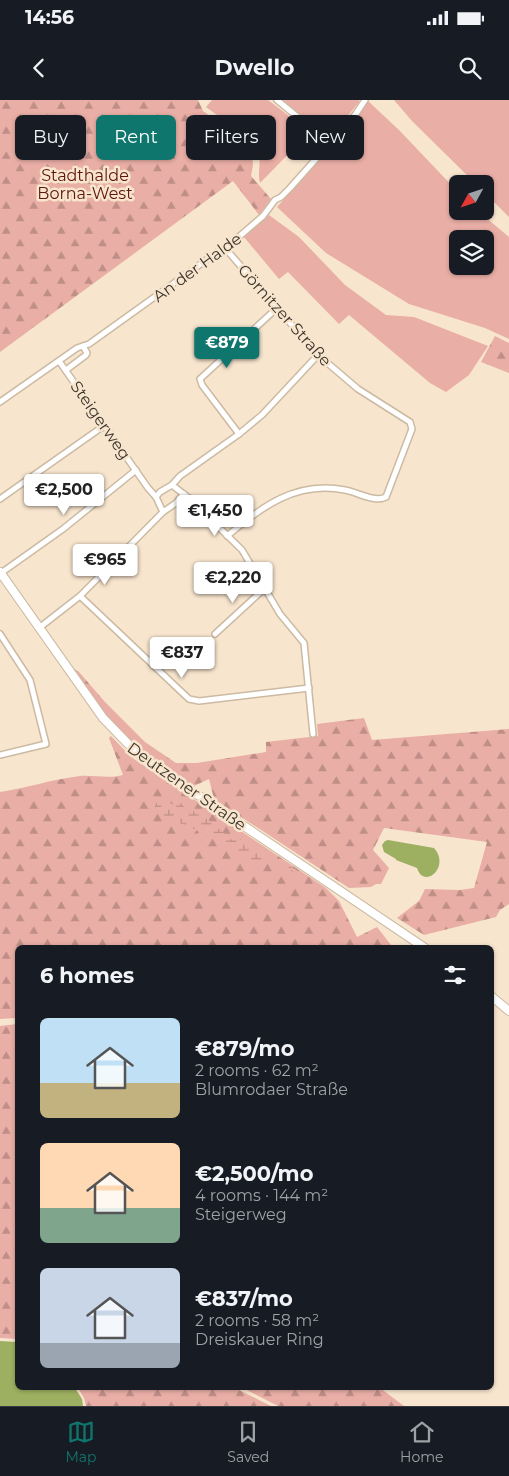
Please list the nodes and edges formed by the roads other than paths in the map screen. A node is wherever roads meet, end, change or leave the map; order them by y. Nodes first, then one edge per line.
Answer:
1 (277, 100) edge
2 (365, 100) edge
3 (295, 115) edge
4 (225, 248) junction
5 (277, 308) junction
6 (83, 346) junction
7 (318, 355) junction
8 (59, 360) junction
9 (66, 370) junction
10 (0, 402) edge
11 (104, 425) junction
12 (239, 434) junction
13 (136, 470) junction
14 (172, 485) junction
15 (184, 494) junction
16 (156, 497) junction
17 (0, 499) edge
18 (163, 512) junction
19 (227, 536) junction
20 (1, 572) edge
21 (265, 588) junction
22 (80, 596) junction
23 (39, 628) junction
24 (0, 634) edge
25 (215, 634) dead end
26 (310, 688) junction
27 (313, 734) dead end
28 (0, 755) edge
29 (421, 945) edge
30 (494, 998) edge
31 (509, 1011) edge

1 - 3 street
2 - 4 street, An der Halde
4 - 5 street, Görnitzer Straße
4 - 6 street, An der Halde
5 - 7 street, Görnitzer Straße
5 - 12 street
6 - 8 street, An der Halde
6 - 9 street, Steigerweg
7 - 12 street
7 - 19 street, Görnitzer Straße
8 - 9 street, Steigerweg
8 - 10 street, An der Halde
9 - 11 street, Steigerweg
11 - 13 street, Steigerweg
11 - 17 street
12 - 14 street
13 - 16 street, Steigerweg
13 - 20 street, Steigerweg
14 - 15 street
14 - 16 street
15 - 18 street
15 - 19 street
16 - 18 street, Steigerweg
18 - 22 street
19 - 21 street
20 - 23 main road, Deutzener Straße
21 - 25 street
21 - 26 street
22 - 23 street
22 - 26 street
23 - 29 main road, Deutzener Straße
24 - 28 street
26 - 27 street
30 - 31 main road

